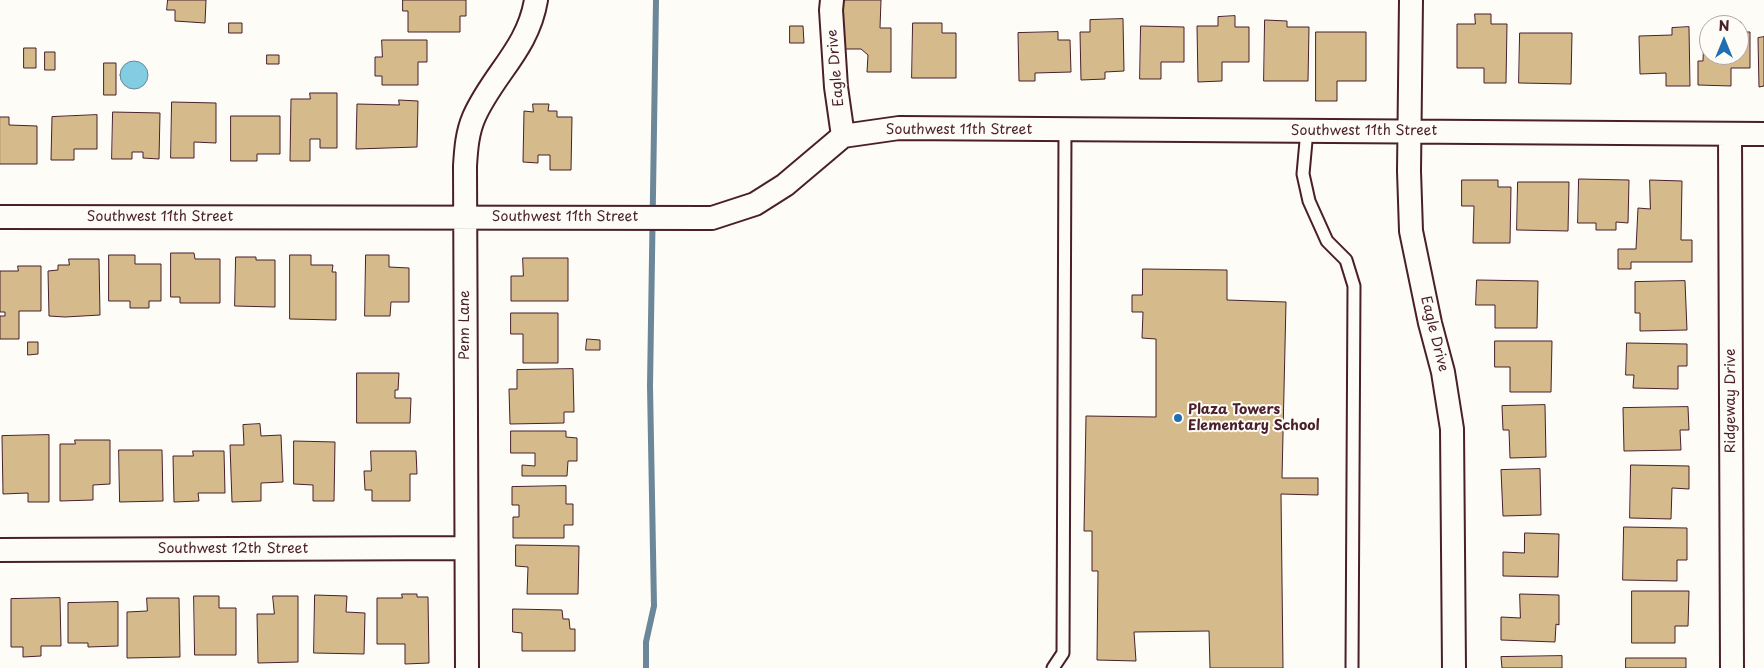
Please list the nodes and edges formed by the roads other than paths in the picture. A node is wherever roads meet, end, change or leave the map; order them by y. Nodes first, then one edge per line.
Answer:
1 (536, 0) edge
2 (832, 0) edge
3 (1411, 0) edge
4 (1065, 130) junction
5 (1307, 130) junction
6 (1409, 131) junction
7 (1730, 134) junction
8 (1764, 134) edge
9 (843, 136) junction
10 (465, 217) junction
11 (0, 218) edge
12 (466, 548) junction
13 (0, 550) edge
14 (467, 668) edge
15 (1054, 668) edge
16 (1352, 668) edge
17 (1454, 668) edge
18 (1732, 668) edge

1 - 10 street, Penn Lane
2 - 9 street, Eagle Drive
3 - 6 street, Eagle Drive
4 - 5 street, Southwest 11th Street
4 - 9 street, Southwest 11th Street
4 - 15 lane
5 - 6 street, Southwest 11th Street
5 - 16 lane
6 - 7 street, Southwest 11th Street
6 - 17 street, Eagle Drive
7 - 8 street, Southwest 11th Street
7 - 18 street, Ridgeway Drive
9 - 10 street, Southwest 11th Street
10 - 11 street, Southwest 11th Street
10 - 12 street, Penn Lane
12 - 13 street, Southwest 12th Street
12 - 14 street, Penn Lane

